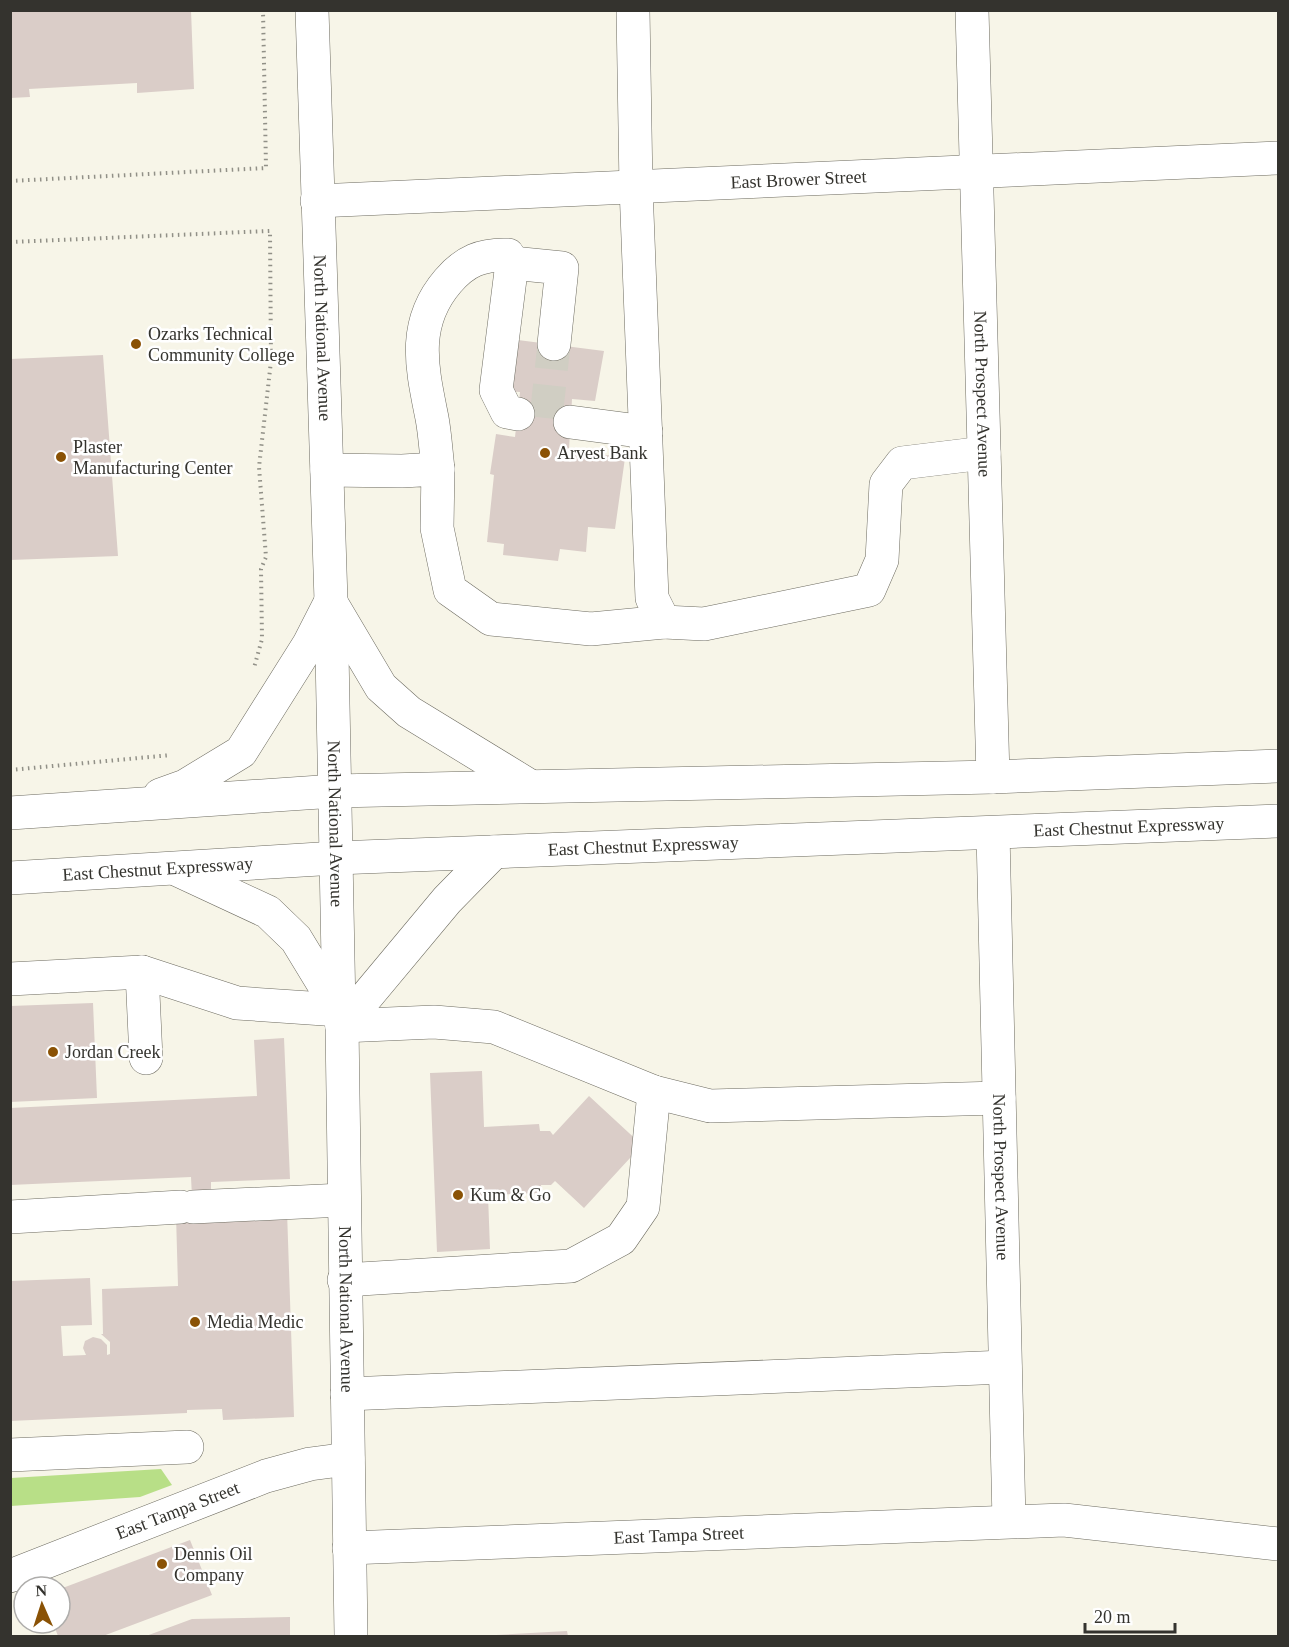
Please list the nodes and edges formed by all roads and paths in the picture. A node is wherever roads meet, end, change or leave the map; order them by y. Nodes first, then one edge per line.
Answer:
1 (263, 10) edge
2 (312, 10) edge
3 (633, 10) edge
4 (972, 10) edge
5 (1278, 158) edge
6 (976, 171) junction
7 (10, 181) edge
8 (636, 187) junction
9 (317, 201) junction
10 (10, 243) edge
11 (513, 263) junction
12 (554, 344) tunnel mouth
13 (518, 414) dead end
14 (570, 422) dead end
15 (646, 432) junction
16 (984, 453) junction
17 (438, 469) junction
18 (327, 470) junction
19 (331, 601) junction
20 (664, 621) junction
21 (251, 678) dead end
22 (172, 755) dead end
23 (1278, 766) edge
24 (10, 770) edge
25 (993, 777) junction
26 (530, 786) junction
27 (335, 790) junction
28 (135, 804) junction
29 (10, 813) edge
30 (1278, 820) edge
31 (993, 833) junction
32 (494, 852) junction
33 (336, 858) junction
34 (174, 868) junction
35 (10, 878) edge
36 (142, 972) junction
37 (10, 979) edge
38 (341, 1018) junction
39 (146, 1058) dead end
40 (654, 1092) junction
41 (999, 1098) junction
42 (343, 1200) junction
43 (10, 1217) edge
44 (344, 1280) junction
45 (1005, 1367) junction
46 (347, 1394) junction
47 (187, 1446) dead end
48 (10, 1455) edge
49 (348, 1459) junction
50 (1009, 1521) junction
51 (1278, 1544) edge
52 (350, 1548) junction
53 (10, 1576) edge
54 (351, 1636) edge

1 - 7 path
2 - 9 main road, North National Avenue
3 - 8 main road
4 - 6 main road, North Prospect Avenue
5 - 6 main road, East Brower Street
6 - 8 main road, East Brower Street
6 - 16 main road, North Prospect Avenue
8 - 9 main road, East Brower Street
8 - 15 main road
9 - 18 main road, North National Avenue
10 - 21 path
11 - 12 main road
11 - 13 main road
11 - 17 main road
14 - 15 main road
15 - 20 main road
16 - 20 main road
16 - 25 main road, North Prospect Avenue
17 - 18 main road
17 - 20 main road
18 - 19 main road, North National Avenue
19 - 26 main road
19 - 27 main road, North National Avenue
19 - 28 main road
22 - 24 path
23 - 25 main road
25 - 26 main road
26 - 27 main road
27 - 28 main road
27 - 33 main road, North National Avenue
28 - 29 main road
30 - 31 main road, East Chestnut Expressway
31 - 32 main road, East Chestnut Expressway
31 - 41 main road, North Prospect Avenue
32 - 33 main road, East Chestnut Expressway
32 - 38 main road
33 - 34 main road, East Chestnut Expressway
33 - 38 main road, North National Avenue
34 - 35 main road, East Chestnut Expressway
34 - 38 main road
36 - 37 main road
36 - 38 main road
36 - 39 main road
38 - 40 main road
38 - 42 main road, North National Avenue
40 - 41 main road
40 - 44 main road
41 - 45 main road, North Prospect Avenue
42 - 43 main road
42 - 44 main road, North National Avenue
44 - 46 main road, North National Avenue
45 - 46 main road
45 - 50 main road, North Prospect Avenue
46 - 49 main road, North National Avenue
47 - 48 main road
49 - 52 main road, North National Avenue
49 - 53 main road, East Tampa Street
50 - 51 main road, East Tampa Street
50 - 52 main road, East Tampa Street
52 - 54 main road, North National Avenue

